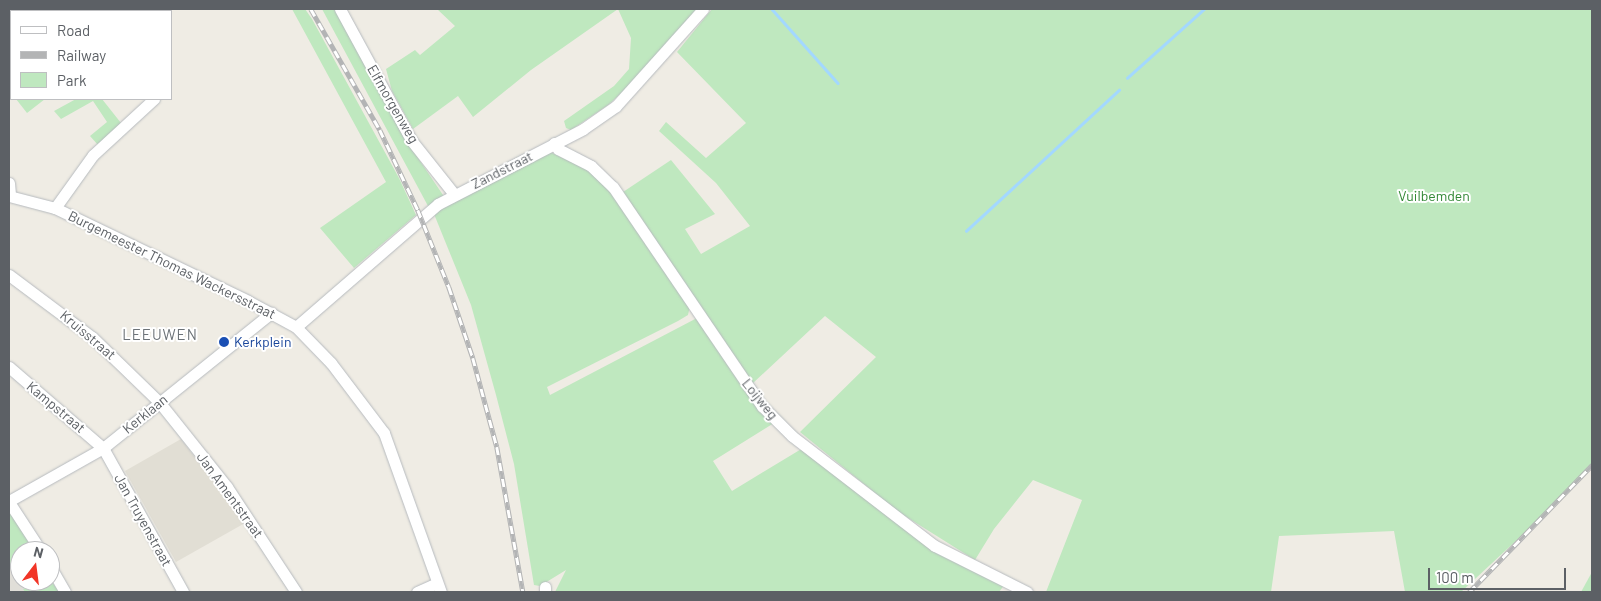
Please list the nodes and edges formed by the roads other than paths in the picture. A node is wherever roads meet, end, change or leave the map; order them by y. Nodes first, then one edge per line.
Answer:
1 (340, 9) edge
2 (704, 9) edge
3 (153, 100) edge
4 (554, 143) junction
5 (9, 183) edge
6 (454, 194) junction
7 (10, 196) edge
8 (54, 208) junction
9 (9, 275) edge
10 (271, 313) junction
11 (296, 328) junction
12 (9, 368) edge
13 (160, 403) junction
14 (102, 448) junction
15 (9, 501) edge
16 (35, 541) edge
17 (439, 587) edge
18 (183, 592) edge
19 (296, 592) edge
20 (417, 592) edge
21 (1027, 592) edge

1 - 6 street, Elfmorgenweg
2 - 4 street, Zandstraat
3 - 8 street
4 - 6 street, Zandstraat
4 - 21 street, Loijweg
5 - 7 street
6 - 11 street, Zandstraat
7 - 8 street, Burgemeester Thomas Wackersstraat
8 - 10 street, Burgemeester Thomas Wackersstraat
9 - 13 street, Kruisstraat
10 - 11 street, Burgemeester Thomas Wackersstraat
10 - 13 street, Kerklaan
11 - 17 street, Burgemeester Thomas Wackersstraat
12 - 14 street, Kampstraat
13 - 14 street, Kerklaan
13 - 19 street, Jan Amentstraat
14 - 15 street, Kerklaan
14 - 18 street, Jan Truyenstraat
15 - 16 street
17 - 20 street

